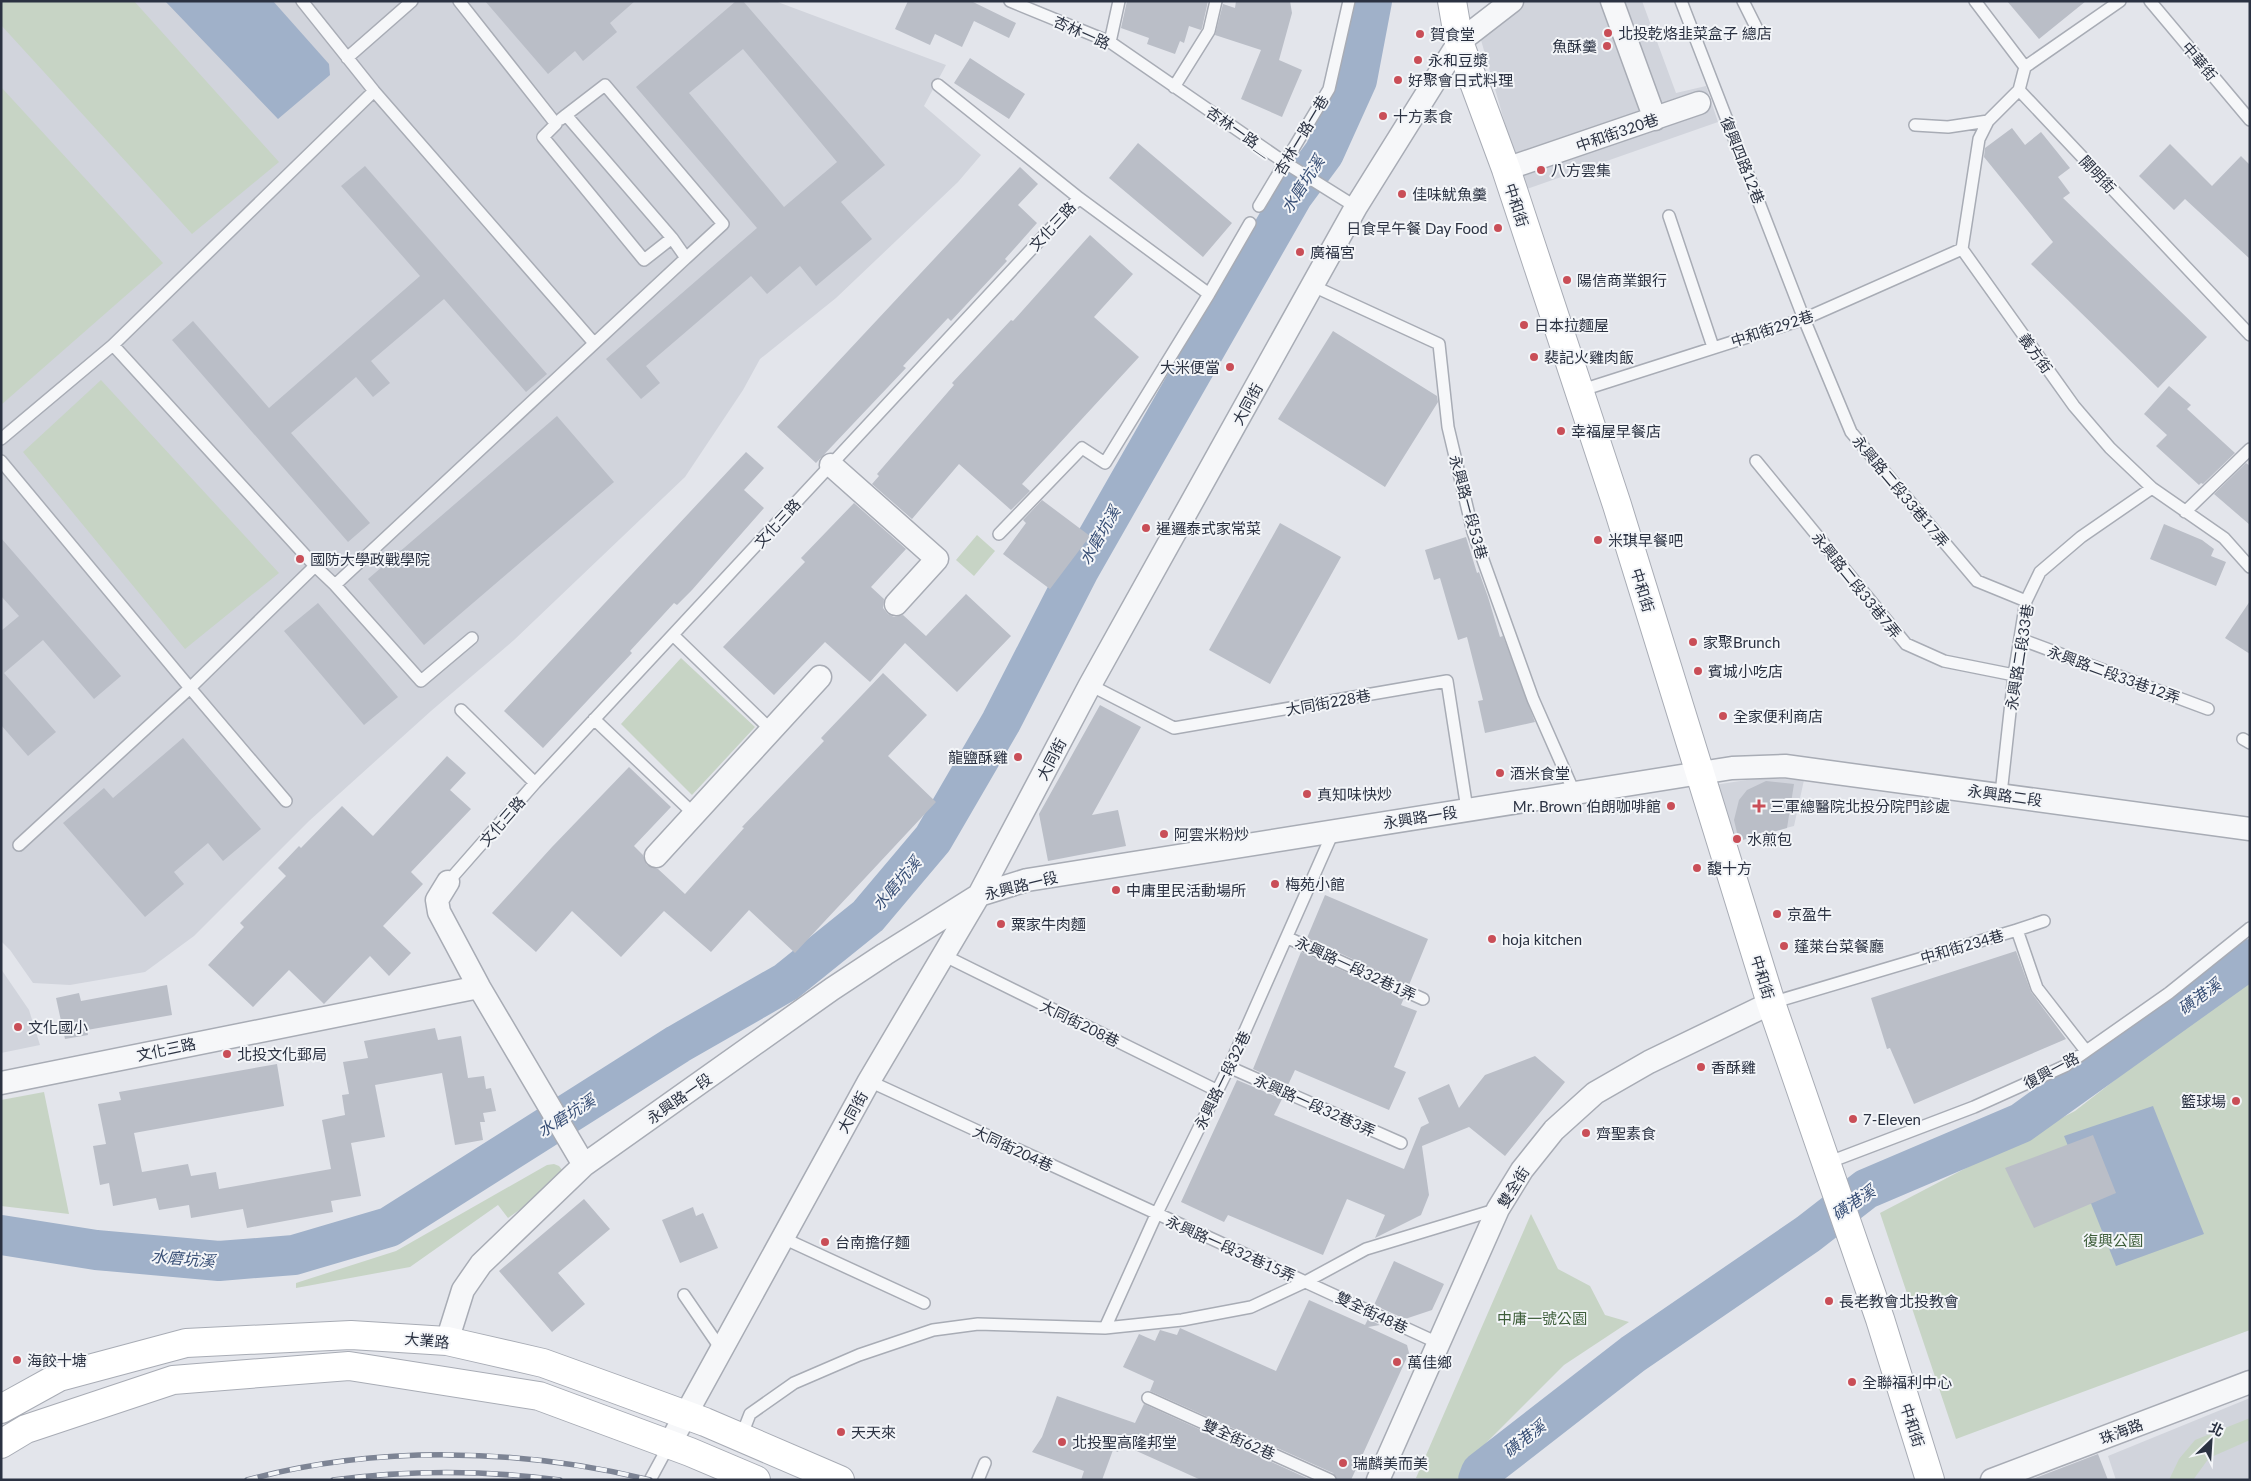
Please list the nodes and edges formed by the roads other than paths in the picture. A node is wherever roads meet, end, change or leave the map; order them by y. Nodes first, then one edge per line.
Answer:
1 (302, 1) edge
2 (412, 1) edge
3 (459, 1) edge
4 (1010, 1) edge
5 (1119, 1) edge
6 (1216, 1) edge
7 (1349, 1) edge
8 (1452, 1) edge
9 (1512, 1) edge
10 (1612, 1) edge
11 (1681, 1) edge
12 (1743, 1) edge
13 (1975, 1) edge
14 (2120, 1) edge
15 (2150, 1) edge
16 (1757, 29) dead end
17 (1110, 42) junction
18 (1459, 42) junction
19 (347, 58) junction
20 (2025, 67) junction
21 (938, 85) dead end
22 (1174, 87) junction
23 (2019, 90) junction
24 (374, 91) junction
25 (1699, 103) dead end
26 (566, 116) junction
27 (1654, 119) junction
28 (2250, 120) edge
29 (1988, 121) junction
30 (556, 124) junction
31 (1914, 125) dead end
32 (1284, 162) junction
33 (1506, 170) junction
34 (1079, 198) junction
35 (1259, 206) dead end
36 (1356, 207) junction
37 (1669, 216) dead end
38 (1250, 223) dead end
39 (672, 238) junction
40 (1962, 249) junction
41 (686, 258) junction
42 (1313, 286) junction
43 (1209, 294) junction
44 (1804, 319) junction
45 (2250, 335) edge
46 (594, 344) junction
47 (113, 345) junction
48 (1713, 347) junction
49 (1578, 392) junction
50 (1, 439) edge
51 (2250, 449) edge
52 (1, 461) edge
53 (1756, 461) dead end
54 (831, 465) junction
55 (2152, 488) junction
56 (2185, 512) junction
57 (999, 534) dead end
58 (2249, 565) edge
59 (314, 566) junction
60 (335, 585) junction
61 (2026, 601) junction
62 (896, 604) dead end
63 (673, 635) junction
64 (472, 638) dead end
65 (2020, 639) junction
66 (2014, 675) junction
67 (820, 677) dead end
68 (1090, 685) junction
69 (190, 688) junction
70 (2208, 709) dead end
71 (461, 710) dead end
72 (594, 720) junction
73 (772, 730) junction
74 (1700, 772) junction
75 (535, 783) junction
76 (1574, 792) junction
77 (2001, 794) junction
78 (286, 801) dead end
79 (1467, 809) junction
80 (694, 815) junction
81 (2249, 827) edge
82 (1334, 830) junction
83 (19, 845) dead end
84 (656, 856) dead end
85 (448, 882) joint
86 (979, 894) junction
87 (2044, 921) dead end
88 (2250, 928) edge
89 (2017, 930) junction
90 (1288, 938) junction
91 (943, 955) junction
92 (479, 987) junction
93 (1423, 999) dead end
94 (1771, 1003) junction
95 (2086, 1051) junction
96 (1229, 1067) junction
97 (869, 1081) junction
98 (1, 1083) edge
99 (1218, 1091) junction
100 (1402, 1143) dead end
101 (582, 1160) junction
102 (1829, 1172) junction
103 (1498, 1209) junction
104 (1156, 1215) junction
105 (783, 1238) junction
106 (1307, 1281) junction
107 (684, 1295) dead end
108 (924, 1303) dead end
109 (1104, 1328) junction
110 (447, 1341) junction
111 (1438, 1343) junction
112 (721, 1349) junction
113 (2250, 1382) edge
114 (1148, 1398) dead end
115 (1, 1408) edge
116 (686, 1415) junction
117 (740, 1437) junction
118 (1, 1444) edge
119 (669, 1444) junction
120 (985, 1463) dead end
121 (650, 1480) edge
122 (756, 1480) edge
123 (840, 1480) edge
124 (978, 1480) edge
125 (1330, 1480) edge
126 (1378, 1480) edge
127 (1930, 1480) edge
128 (1992, 1480) edge

1 - 19 lane
2 - 19 lane
3 - 30 lane
4 - 17 lane, 杏林一路
5 - 17 lane
6 - 22 lane
7 - 32 lane, 杏林一路一巷
8 - 18 main road, 中和街
9 - 18 street
10 - 27 street
11 - 44 lane, 復興四路12巷
12 - 16 lane
13 - 20 lane
14 - 20 lane
15 - 28 lane, 中華街
17 - 22 lane, 杏林一路
18 - 33 main road, 中和街
18 - 36 street, 大同街
19 - 24 lane
20 - 23 lane
21 - 34 lane
22 - 32 lane, 杏林一路＿
23 - 29 lane
23 - 45 lane, 開明街
24 - 46 lane
24 - 47 lane
25 - 27 street, 中和街320巷
26 - 30 lane
26 - 39 lane
26 - 41 lane
27 - 33 street, 中和街320巷
29 - 31 lane
29 - 40 lane
30 - 39 lane
32 - 35 lane, 杏林一路一巷
32 - 36 lane, 杏林一路＿
33 - 49 main road, 中和街
34 - 43 lane, 文化三路
34 - 54 lane, 文化三路
36 - 42 street, 大同街
37 - 48 lane
38 - 43 lane
39 - 41 lane
40 - 44 lane, 中和街292巷
40 - 55 lane, 義方街
41 - 46 lane
42 - 68 street, 大同街
42 - 76 lane, 永興路一段53巷
43 - 57 lane
44 - 48 lane, 中和街292巷
44 - 61 lane, 永興路二段33巷17弄
46 - 60 lane
47 - 50 lane
47 - 59 lane
48 - 49 lane, 中和街292巷
49 - 74 main road, 中和街
51 - 56 lane
52 - 69 lane
53 - 66 lane, 永興路二段33巷7弄
54 - 62 street
54 - 63 lane, 文化三路
55 - 56 lane, 義方街
55 - 61 lane, 永興路二段33巷
56 - 58 lane, 義方街
59 - 60 lane
59 - 69 lane
60 - 64 lane
61 - 65 lane, 永興路二段33巷
63 - 72 lane, 文化三路
63 - 73 lane
65 - 66 lane, 永興路二段33巷
65 - 70 lane, 永興路二段33巷12弄
66 - 77 lane, 永興路二段33巷
67 - 73 street
68 - 79 lane, 大同街228巷
68 - 86 street, 大同街
69 - 78 lane
69 - 83 lane
71 - 75 lane
72 - 75 lane, 文化三路
72 - 80 lane
73 - 80 street
74 - 76 street, 永興路一段
74 - 77 street, 永興路二段
74 - 94 main road, 中和街
75 - 85 lane, 文化三路
76 - 79 street, 永興路一段
77 - 81 street, 永興路二段
79 - 82 street, 永興路一段
80 - 84 street
82 - 86 street, 永興路一段
82 - 90 lane, 永興路一段32巷
85 - 92 street, 文化三路
86 - 91 street, 大同街
86 - 101 street, 永興路一段
87 - 89 lane
88 - 95 lane, 復興一路
89 - 94 lane, 中和街234巷
89 - 95 lane, 中和街234巷
90 - 93 lane, 永興路一段32巷1弄
90 - 96 lane, 永興路一段32巷
91 - 97 street, 大同街
91 - 99 lane, 大同街208巷
92 - 98 street, 文化三路
92 - 101 street, 文化三路
94 - 102 main road, 中和街
94 - 103 street, 雙全街
95 - 102 lane, 復興一路
96 - 99 lane, 永興路一段32巷
96 - 100 lane, 永興路一段32巷3弄
97 - 104 lane, 大同街204巷
97 - 105 street, 大同街
99 - 104 lane, 永興路一段32巷
101 - 110 street, 永興路一段
102 - 127 main road, 中和街
103 - 106 lane
103 - 111 street, 雙全街
104 - 106 lane, 永興路一段32巷15弄
104 - 109 lane, 永興路一段32巷
105 - 108 lane
105 - 112 street, 大同街
106 - 109 lane
106 - 111 lane, 雙全街48巷
107 - 112 lane
109 - 117 lane
110 - 115 main road, 大業路
110 - 116 main road, 大業路
111 - 126 street, 雙全街
112 - 116 street, 大同街
113 - 128 street, 珠海路
114 - 125 lane, 雙全街62巷
116 - 117 main road, 大業路
116 - 119 street, 大同街
117 - 123 main road, 大業路
118 - 119 main road
119 - 121 lane, 大同街
119 - 122 main road
120 - 124 lane

